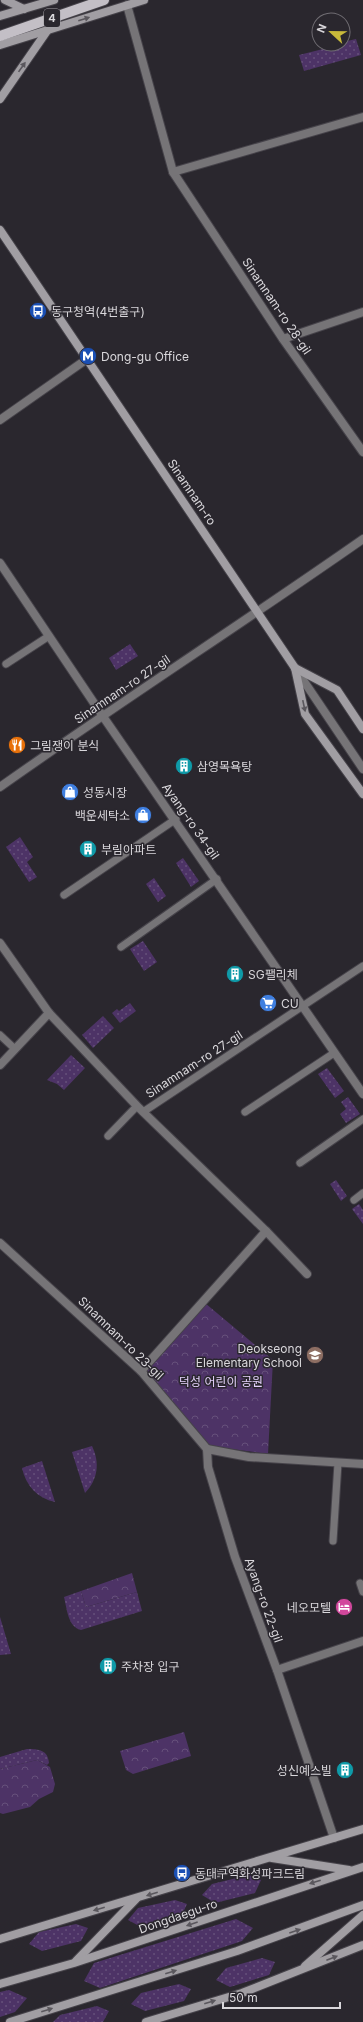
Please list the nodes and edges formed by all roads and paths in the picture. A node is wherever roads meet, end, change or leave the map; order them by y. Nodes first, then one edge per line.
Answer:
1 (5, 0) edge
2 (54, 0) edge
3 (104, 0) edge
4 (144, 0) edge
5 (127, 5) junction
6 (24, 8) junction
7 (0, 16) edge
8 (47, 31) junction
9 (0, 36) edge
10 (0, 45) edge
11 (0, 99) edge
12 (363, 117) edge
13 (173, 172) junction
14 (0, 230) edge
15 (363, 312) edge
16 (283, 339) junction
17 (87, 359) junction
18 (0, 420) edge
19 (363, 452) edge
20 (363, 539) edge
21 (0, 563) edge
22 (258, 612) junction
23 (49, 636) junction
24 (6, 664) dead end
25 (296, 668) junction
26 (102, 715) junction
27 (363, 729) edge
28 (363, 769) edge
29 (0, 787) edge
30 (363, 794) edge
31 (176, 820) junction
32 (217, 879) junction
33 (64, 894) dead end
34 (0, 943) edge
35 (121, 946) dead end
36 (363, 966) edge
37 (304, 1007) junction
38 (48, 1013) junction
39 (0, 1035) edge
40 (15, 1049) junction
41 (334, 1053) junction
42 (0, 1066) edge
43 (363, 1094) edge
44 (140, 1109) junction
45 (245, 1112) dead end
46 (363, 1119) edge
47 (108, 1136) dead end
48 (300, 1163) dead end
49 (363, 1193) edge
50 (354, 1200) dead end
51 (266, 1231) junction
52 (0, 1243) edge
53 (307, 1274) dead end
54 (141, 1371) junction
55 (207, 1449) junction
56 (338, 1462) junction
57 (363, 1464) edge
58 (333, 1541) dead end
59 (360, 1583) dead end
60 (363, 1592) edge
61 (363, 1641) edge
62 (277, 1670) junction
63 (363, 1829) edge
64 (334, 1838) junction
65 (270, 1858) junction
66 (363, 1867) edge
67 (352, 1870) junction
68 (137, 1898) junction
69 (363, 1905) edge
70 (363, 1915) edge
71 (0, 1939) edge
72 (363, 1945) edge
73 (74, 1963) junction
74 (300, 1970) junction
75 (0, 1984) edge
76 (10, 2022) edge
77 (146, 2022) edge

1 - 6 main road
2 - 6 main road
3 - 9 main road, 4
4 - 5 main road
8 -> 5 main road
5 - 13 street, Sinamnam-ro 28-gil
6 - 7 main road
8 - 10 main road
11 -> 8 main road
12 - 13 street
13 - 16 street, Sinamnam-ro 28-gil
14 - 17 main road, Sinamnam-ro
15 - 16 street
16 - 19 street, Sinamnam-ro 28-gil
17 - 18 street
17 - 22 main road, Sinamnam-ro
20 - 22 street, Sinamnam-ro 27-gil
21 - 23 street, Ayang-ro 34-gil
22 - 25 main road, Sinamnam-ro
22 - 26 street, Sinamnam-ro 27-gil
23 - 24 lane
23 - 26 street, Ayang-ro 34-gil
25 - 27 main road
25 - 28 street, Sinamnam-ro
25 -> 30 main road
26 - 29 street, Sinamnam-ro 27-gil
26 - 31 street, Ayang-ro 34-gil
31 - 32 street, Ayang-ro 34-gil
31 - 33 lane
32 - 35 lane
32 - 37 street, Ayang-ro 34-gil
34 - 38 street, Sinamnam-ro 27-gil
36 - 37 lane, Sinamnam-ro 27-gil
37 - 41 street, Ayang-ro 34-gil
37 - 44 lane, Sinamnam-ro 27-gil
38 - 40 street
38 - 44 street, Sinamnam-ro 27-gil
39 - 40 lane
40 - 42 street
41 - 43 street, Ayang-ro 34-gil
41 - 45 lane
44 - 47 lane
44 - 51 street
46 - 48 lane
49 - 50 lane
51 - 53 street
51 - 54 street
52 - 54 street, Sinamnam-ro 23-gil
54 - 55 street, Sinamnam-ro 23-gil
55 - 56 street
55 - 62 street, Ayang-ro 22-gil
56 - 57 street
56 - 58 lane
59 - 60 lane
61 - 62 street
62 - 64 street
63 - 64 main road
64 - 65 main road
65 - 67 main road
65 -> 68 main road
66 - 67 main road, Dongdaegu-ro
67 -> 73 main road, Dongdaegu-ro
68 -> 71 main road
68 - 73 main road
76 -> 69 main road
70 - 74 main road
74 -> 72 main road
73 - 75 main road, Dongdaegu-ro
77 -> 74 main road

